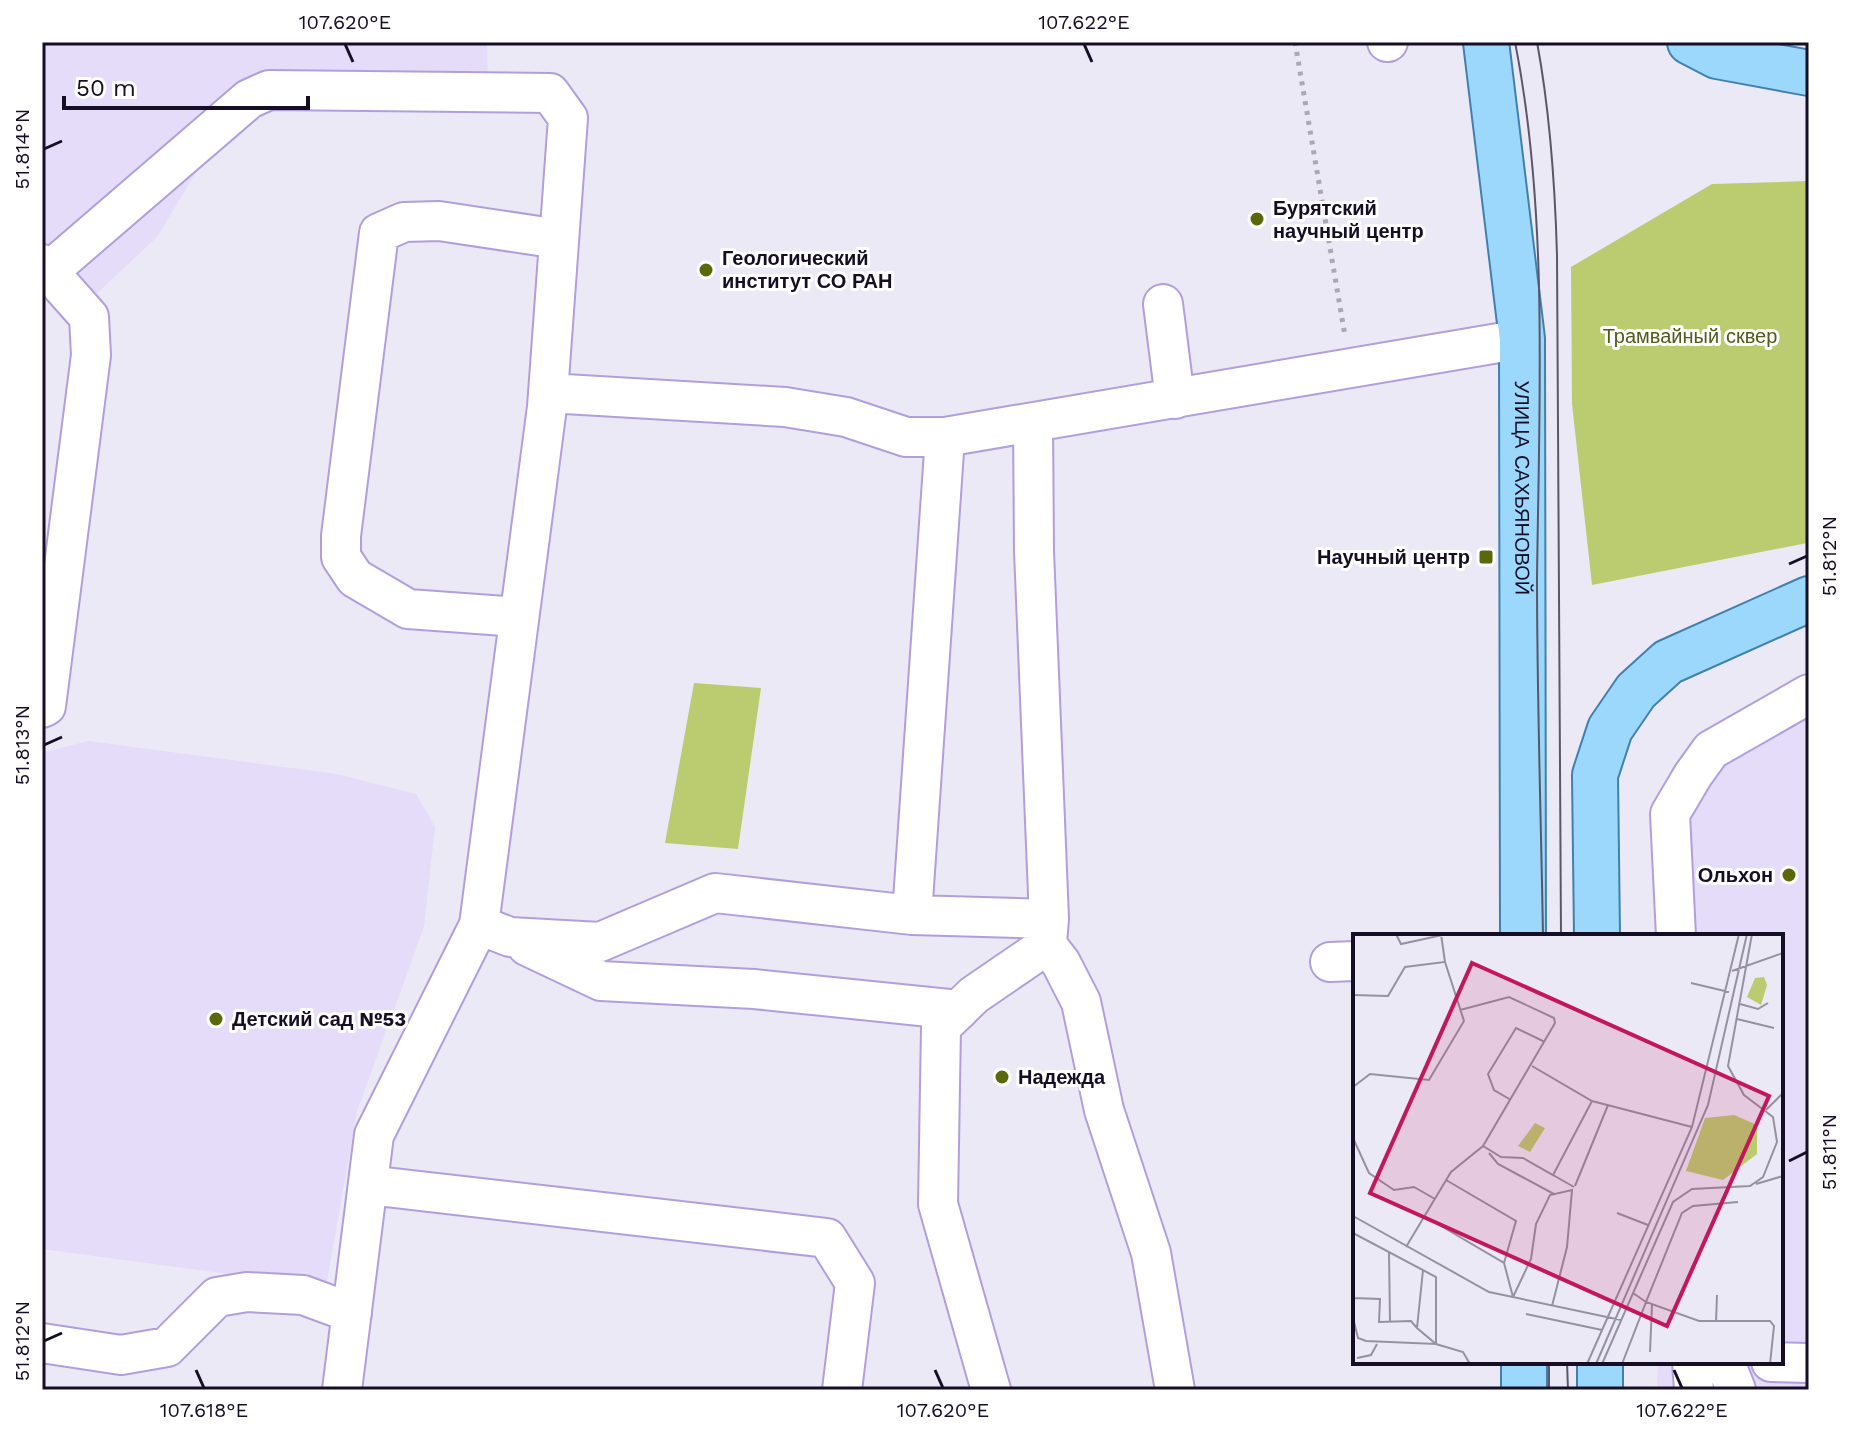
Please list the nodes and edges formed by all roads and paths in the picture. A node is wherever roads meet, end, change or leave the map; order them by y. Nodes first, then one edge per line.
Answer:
1 (1295, 42) edge
2 (1486, 42) edge
3 (1690, 42) edge
4 (1809, 73) edge
5 (559, 239) junction
6 (45, 268) edge
7 (1163, 304) dead end
8 (1522, 339) junction
9 (1351, 368) junction
10 (548, 393) junction
11 (1175, 399) junction
12 (1033, 423) junction
13 (945, 437) junction
14 (1809, 599) edge
15 (519, 617) junction
16 (1809, 694) edge
17 (42, 708) edge
18 (912, 915) junction
19 (494, 931) junction
20 (1048, 932) junction
21 (1523, 934) edge
22 (1597, 934) edge
23 (1676, 934) edge
24 (959, 1010) junction
25 (368, 1185) junction
26 (352, 1313) junction
27 (42, 1343) edge
28 (1783, 1362) edge
29 (1809, 1363) edge
30 (1524, 1364) edge
31 (1600, 1364) edge
32 (1692, 1364) edge
33 (1726, 1364) edge
34 (342, 1390) edge
35 (842, 1390) edge
36 (991, 1390) edge
37 (1175, 1390) edge
38 (1524, 1390) edge
39 (1600, 1390) edge
40 (1694, 1390) edge
41 (1736, 1390) edge

1 - 9 path
2 - 8 main road, УЛИЦА САХЬЯНОВОЙ
3 - 4 main road
5 - 6 lane
5 - 10 lane
5 - 15 lane
6 - 17 lane
7 - 11 lane
8 - 9 lane
8 - 21 main road, УЛИЦА САХЬЯНОВОЙ
9 - 11 lane
10 - 13 lane
10 - 15 lane
11 - 12 lane
12 - 13 lane
12 - 20 lane
13 - 18 lane
14 - 22 main road
15 - 19 lane
16 - 23 lane
18 - 19 lane
18 - 20 lane
19 - 24 lane
19 - 25 lane
20 - 24 lane
20 - 37 lane
24 - 36 lane
25 - 26 lane
25 - 35 lane
26 - 27 lane
26 - 34 lane
28 - 29 lane
30 - 38 main road
31 - 39 main road
32 - 40 lane
33 - 41 lane

